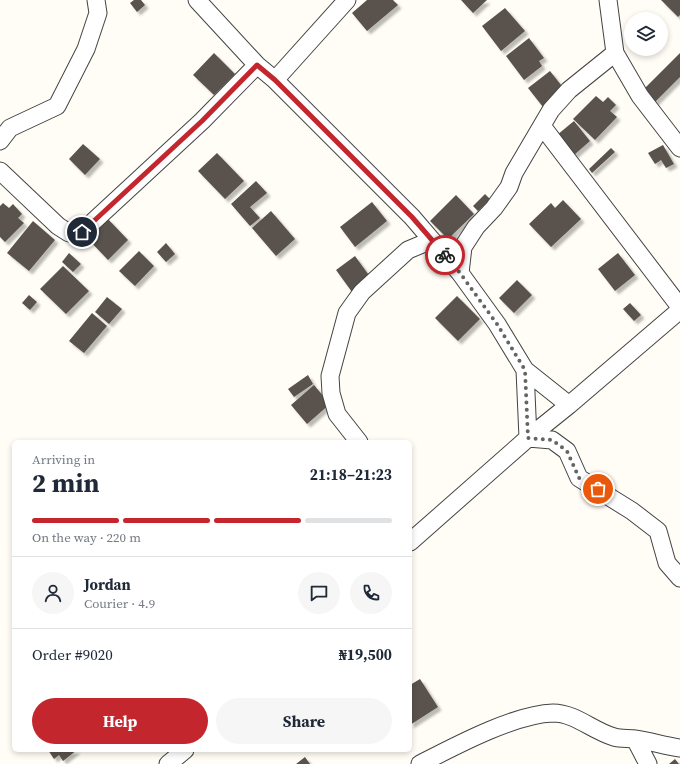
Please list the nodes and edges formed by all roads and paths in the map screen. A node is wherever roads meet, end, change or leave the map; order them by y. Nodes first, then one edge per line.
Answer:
1 (96, 0) edge
2 (197, 0) edge
3 (347, 0) edge
4 (608, 0) edge
5 (615, 53) junction
6 (257, 65) junction
7 (275, 80) junction
8 (542, 126) junction
9 (0, 141) edge
10 (680, 148) edge
11 (0, 171) edge
12 (432, 240) junction
13 (460, 273) junction
14 (680, 307) edge
15 (680, 310) edge
16 (525, 370) junction
17 (569, 406) junction
18 (528, 438) junction
19 (358, 440) edge
20 (413, 532) edge
21 (680, 578) edge
22 (635, 739) junction
23 (680, 748) edge
24 (183, 752) edge
25 (168, 764) edge
26 (420, 764) edge
27 (648, 764) edge

1 - 9 street
2 - 6 street
3 - 7 street
4 - 5 street
5 - 8 street
5 - 10 street
6 - 7 street
6 - 11 street
7 - 12 street
8 - 13 street
8 - 14 street
12 - 13 street
12 - 19 street
13 - 16 street
15 - 17 street
16 - 17 street
16 - 18 street
17 - 18 street
18 - 20 street
18 - 21 street
22 - 23 street
22 - 26 street
22 - 27 street
24 - 25 street

